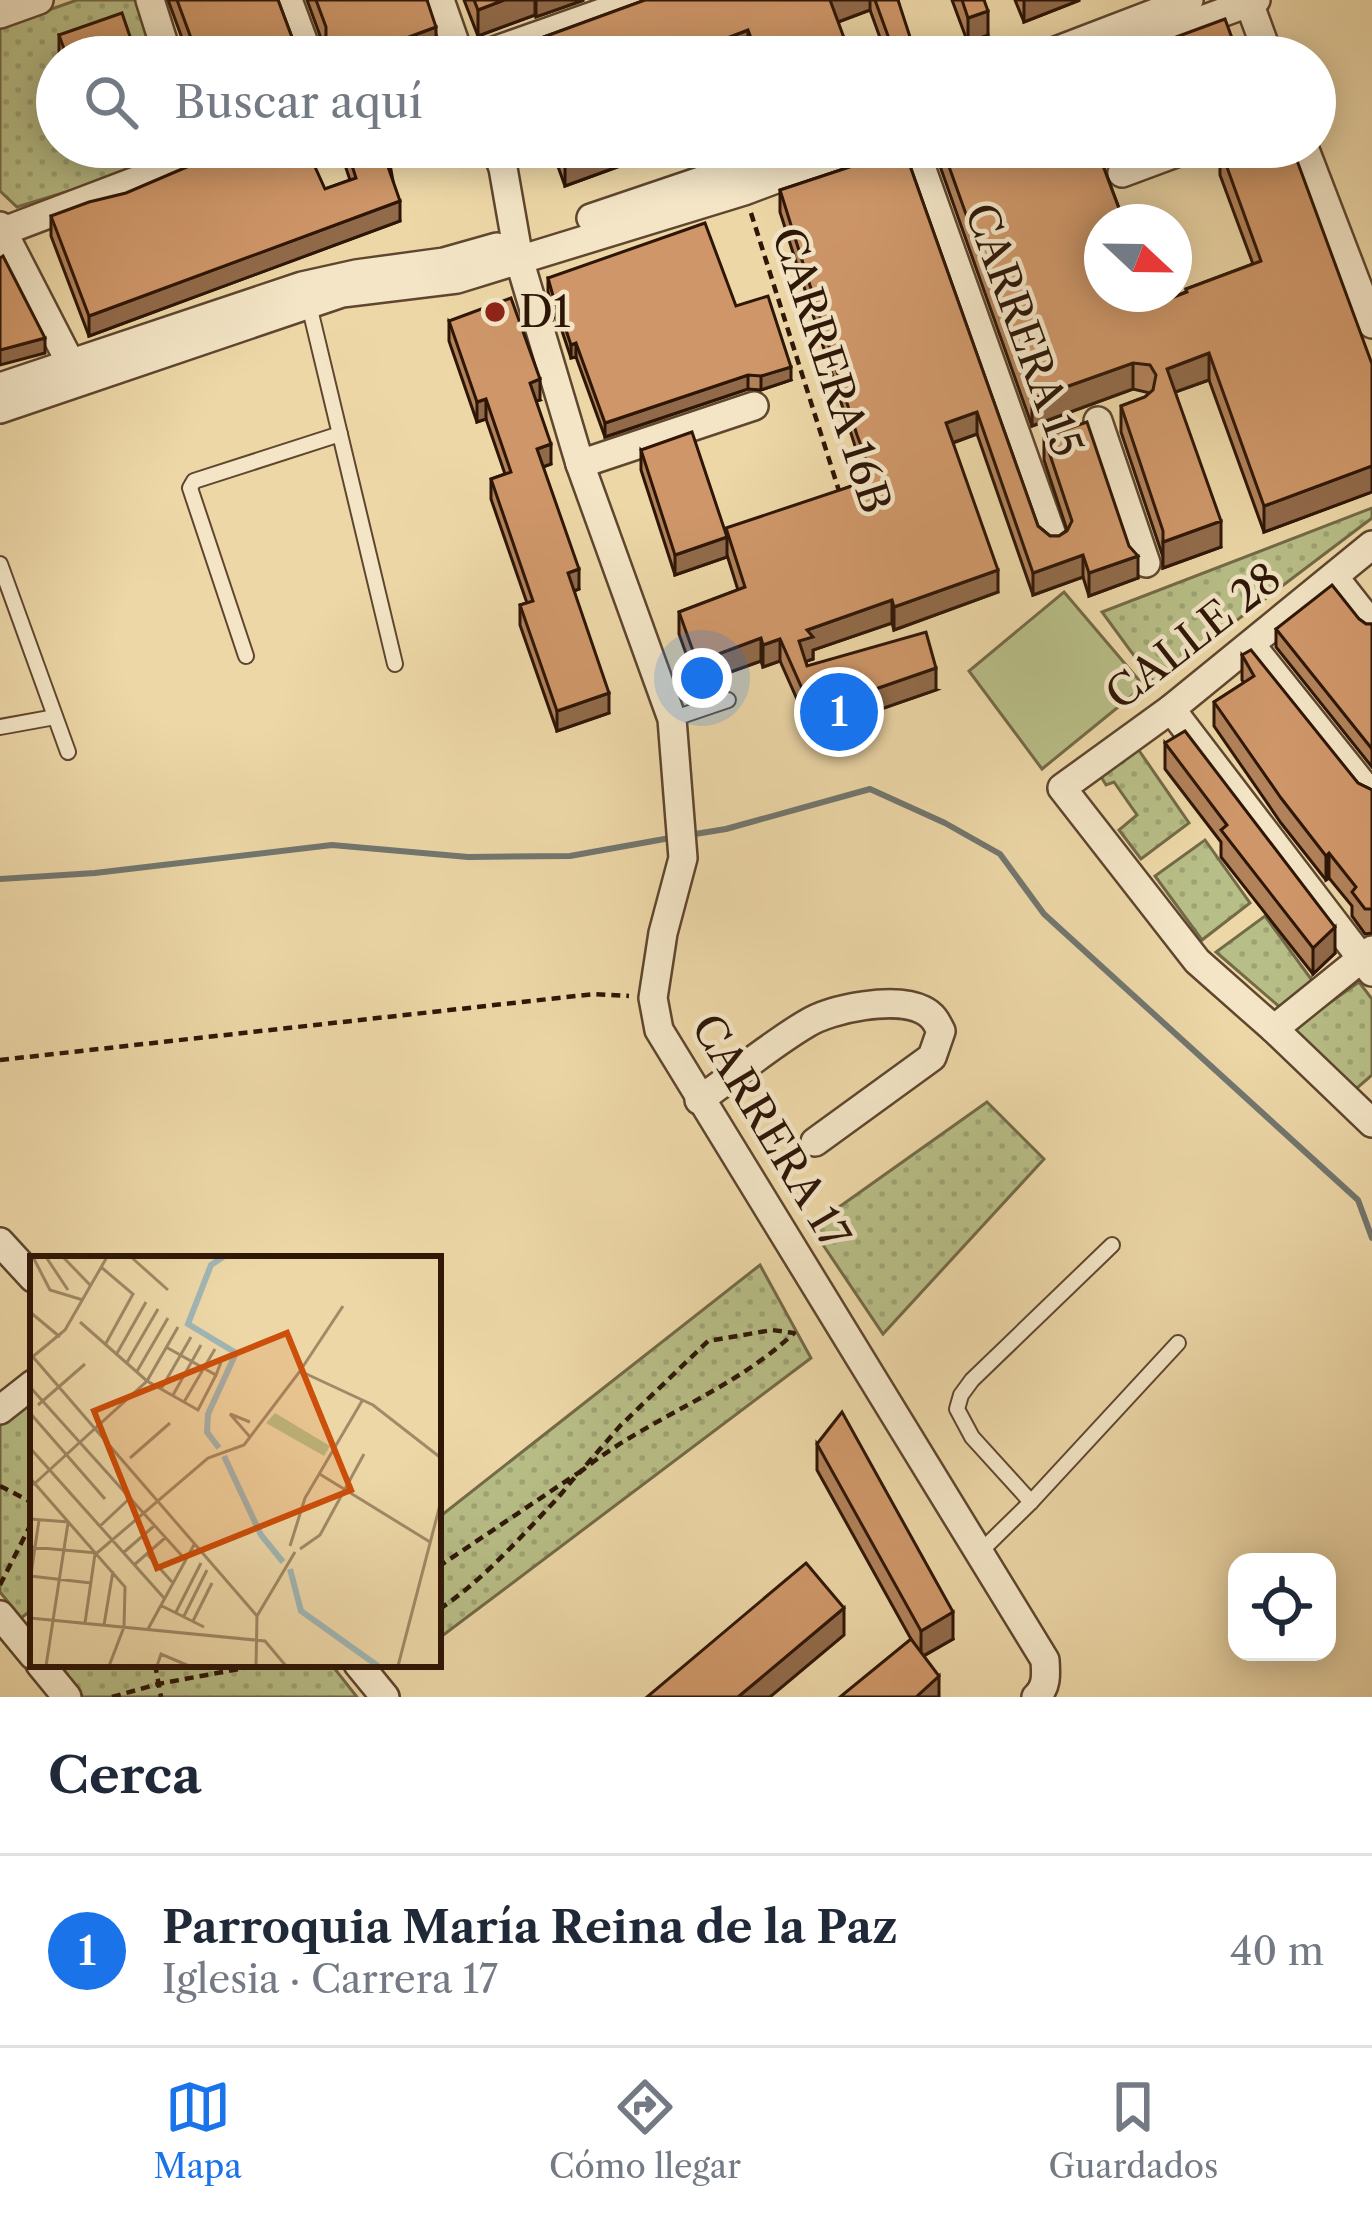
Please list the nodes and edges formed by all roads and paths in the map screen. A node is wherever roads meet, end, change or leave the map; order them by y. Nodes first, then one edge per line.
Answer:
1 (39, 0) edge
2 (150, 0) edge
3 (288, 0) edge
4 (440, 0) edge
5 (638, 0) edge
6 (1190, 0) edge
7 (1251, 1) edge
8 (606, 5) edge
9 (0, 14) edge
10 (161, 36) edge
11 (301, 36) edge
12 (453, 36) edge
13 (529, 36) edge
14 (1095, 36) edge
15 (1158, 36) edge
16 (1262, 36) edge
17 (161, 168) edge
18 (503, 168) edge
19 (744, 168) edge
20 (806, 168) edge
21 (922, 168) edge
22 (1135, 168) edge
23 (1312, 168) edge
24 (1122, 173) dead end
25 (744, 191) junction
26 (2, 229) edge
27 (519, 250) junction
28 (309, 305) junction
29 (1372, 324) edge
30 (71, 364) junction
31 (0, 388) edge
32 (754, 406) dead end
33 (0, 409) edge
34 (1098, 421) dead end
35 (340, 434) junction
36 (580, 464) junction
37 (842, 503) edge
38 (1054, 541) edge
39 (1372, 545) edge
40 (1146, 563) dead end
41 (0, 564) edge
42 (1335, 578) junction
43 (1372, 625) edge
44 (1251, 645) junction
45 (246, 656) dead end
46 (395, 664) dead end
47 (728, 700) dead end
48 (1171, 709) junction
49 (55, 717) junction
50 (672, 719) junction
51 (0, 727) edge
52 (68, 752) dead end
53 (1372, 796) edge
54 (1368, 960) edge
55 (652, 998) junction
56 (1274, 1029) junction
57 (0, 1060) edge
58 (1361, 1094) edge
59 (699, 1100) junction
60 (1372, 1123) edge
61 (815, 1142) dead end
62 (0, 1242) edge
63 (1112, 1245) dead end
64 (30, 1275) edge
65 (1178, 1342) dead end
66 (30, 1386) edge
67 (0, 1410) edge
68 (581, 1471) junction
69 (0, 1486) edge
70 (30, 1501) edge
71 (1031, 1502) junction
72 (30, 1526) edge
73 (979, 1552) junction
74 (441, 1565) edge
75 (0, 1585) edge
76 (441, 1608) edge
77 (42, 1667) edge
78 (155, 1667) edge
79 (250, 1667) edge
80 (360, 1667) edge
81 (158, 1684) junction
82 (1046, 1691) edge
83 (67, 1697) edge
84 (112, 1697) edge
85 (161, 1697) edge
86 (385, 1697) edge

1 - 9 street
2 - 10 street
3 - 11 street
4 - 12 street
5 - 8 street
6 - 14 street
7 - 15 street
7 - 16 street
8 - 13 street
17 - 26 street
18 - 27 street, CARRERA 17
19 - 27 street
20 - 25 street
21 - 38 street, CARRERA 15
22 - 24 street
23 - 29 street
25 - 27 street
25 - 37 path, CARRERA 16B
26 - 30 street
27 - 28 street
27 - 30 street
27 - 36 street, CARRERA 17
28 - 33 street
28 - 35 lane
30 - 31 street
32 - 36 street
34 - 40 street
35 - 45 lane
35 - 46 lane
36 - 50 street, CARRERA 17
39 - 42 street, CALLE 28
41 - 49 lane
42 - 43 street
42 - 44 street, CALLE 28
44 - 48 street, CALLE 28
44 - 53 street
47 - 50 lane
48 - 54 street
48 - 56 street, CALLE 28
49 - 51 lane
49 - 52 lane
50 - 55 street, CARRERA 17
54 - 56 street
55 - 57 path
55 - 59 street, CARRERA 17
56 - 58 street
58 - 60 street
59 - 61 street
59 - 73 street, CARRERA 17
62 - 64 street
63 - 71 lane
65 - 71 lane
66 - 67 street
68 - 68 path
68 - 74 path
68 - 76 path
69 - 70 path
71 - 73 lane
72 - 75 path
73 - 82 street, CARRERA 17
77 - 83 street
78 - 81 path
79 - 81 path
80 - 86 street
81 - 84 path
81 - 85 path

